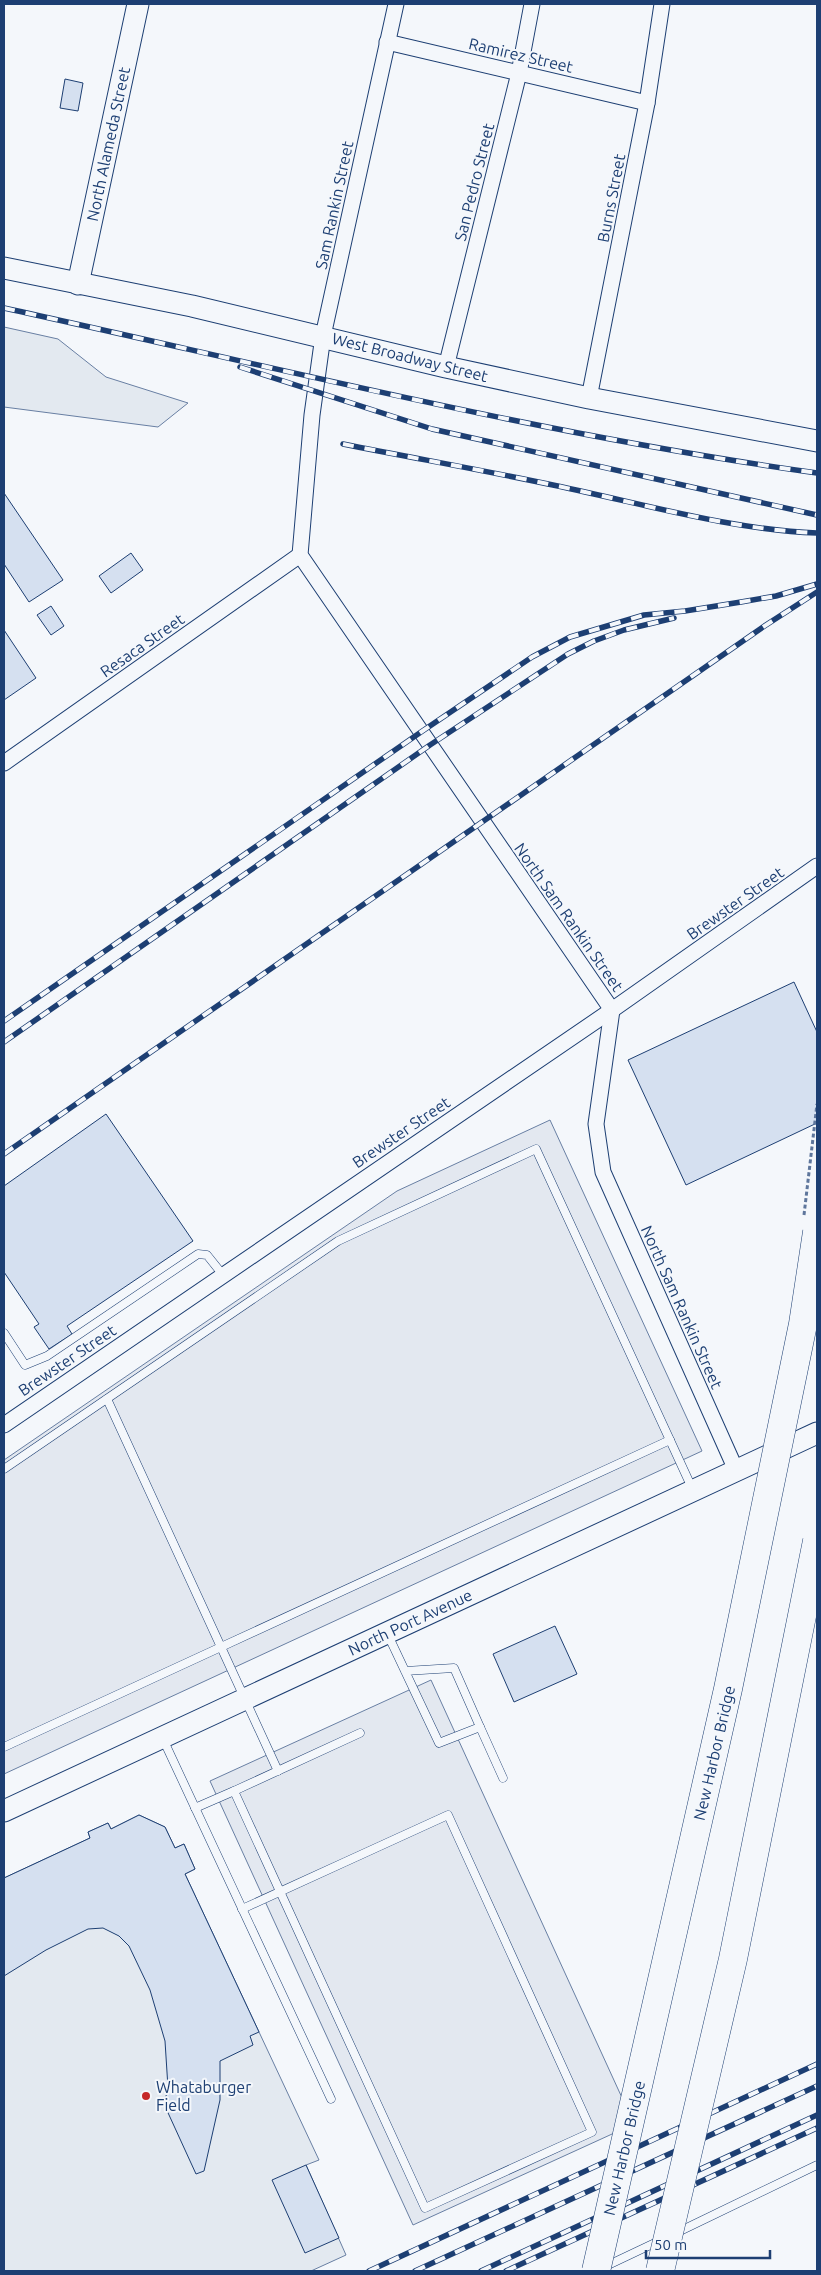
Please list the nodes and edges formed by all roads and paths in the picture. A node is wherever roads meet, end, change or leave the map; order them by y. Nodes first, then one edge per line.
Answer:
1 (138, 4) edge
2 (396, 4) edge
3 (532, 4) edge
4 (662, 4) edge
5 (387, 42) junction
6 (519, 73) junction
7 (647, 103) junction
8 (4, 268) edge
9 (78, 284) junction
10 (323, 336) junction
11 (446, 367) junction
12 (589, 398) junction
13 (817, 441) edge
14 (300, 555) junction
15 (4, 763) edge
16 (817, 866) edge
17 (612, 1010) junction
18 (817, 1232) edge
19 (223, 1275) junction
20 (4, 1333) edge
21 (107, 1399) junction
22 (4, 1425) edge
23 (817, 1433) edge
24 (670, 1440) junction
25 (4, 1469) edge
26 (736, 1470) junction
27 (693, 1490) junction
28 (817, 1541) edge
29 (387, 1633) junction
30 (221, 1647) junction
31 (405, 1671) junction
32 (245, 1699) junction
33 (480, 1726) junction
34 (360, 1733) dead end
35 (162, 1737) junction
36 (4, 1746) edge
37 (278, 1771) junction
38 (503, 1778) dead end
39 (234, 1791) junction
40 (195, 1808) junction
41 (4, 1811) edge
42 (280, 1892) junction
43 (242, 1909) junction
44 (330, 2099) dead end
45 (817, 2166) edge
46 (596, 2271) edge
47 (660, 2271) edge

1 - 9 street, North Alameda Street
2 - 5 street, Sam Rankin Street
3 - 6 street, San Pedro Street
4 - 7 street, Burns Street
5 - 6 street, Ramirez Street
5 - 10 street, Sam Rankin Street
6 - 7 street, Ramirez Street
6 - 11 street, San Pedro Street
7 - 12 street, Burns Street
8 - 9 street, West Broadway Street
9 - 10 street, West Broadway Street
10 - 11 street, West Broadway Street
10 - 14 street, Sam Rankin Street
11 - 12 street, West Broadway Street
12 - 13 street, West Broadway Street
14 - 15 street, Resaca Street
14 - 17 street, North Sam Rankin Street
16 - 17 street, Brewster Street
17 - 19 street, Brewster Street
17 - 26 street, North Sam Rankin Street
18 - 46 highway, New Harbor Bridge, bridge
19 - 20 lane
19 - 22 street, Brewster Street
21 - 24 lane
21 - 25 lane
21 - 30 lane
23 - 26 street, North Port Avenue
24 - 27 lane
24 - 30 lane
26 - 27 street, North Port Avenue
27 - 29 street, North Port Avenue
28 - 47 highway, bridge
29 - 31 lane
29 - 32 street, North Port Avenue
30 - 32 lane
30 - 36 lane
31 - 33 lane
31 - 33 lane
32 - 35 street, North Port Avenue
32 - 37 lane
33 - 38 lane
34 - 37 lane
35 - 40 lane
35 - 41 street, North Port Avenue
37 - 39 lane
39 - 40 lane
39 - 42 lane
40 - 43 lane
42 - 42 lane
42 - 43 lane
43 - 44 lane
45 - 46 lane

